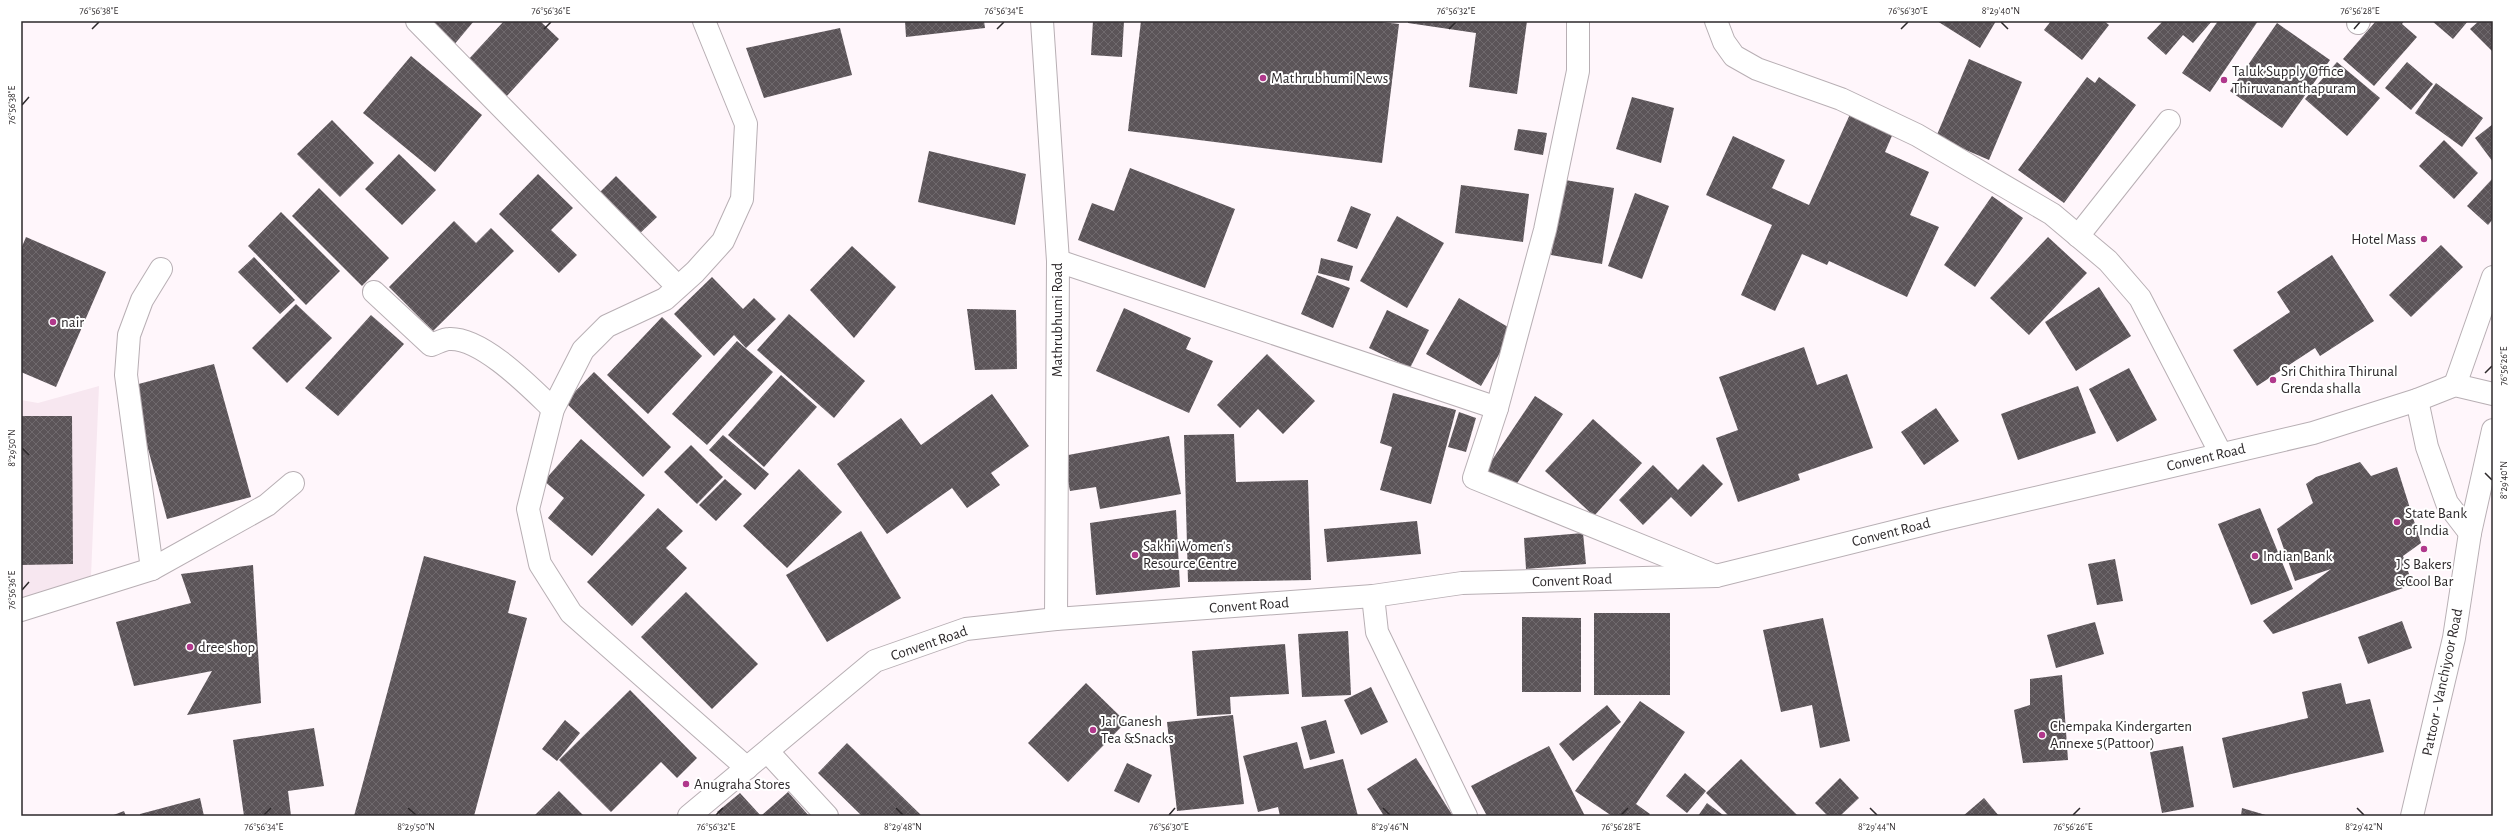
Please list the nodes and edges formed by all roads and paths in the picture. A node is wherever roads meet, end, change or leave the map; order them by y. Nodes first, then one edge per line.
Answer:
1 (417, 21) edge
2 (704, 21) edge
3 (1042, 21) edge
4 (1578, 21) edge
5 (1716, 21) edge
6 (2169, 121) dead end
7 (2078, 236) junction
8 (1058, 260) junction
9 (161, 269) dead end
10 (2493, 277) edge
11 (678, 287) junction
12 (374, 292) dead end
13 (2455, 385) junction
14 (2493, 394) edge
15 (2417, 400) junction
16 (1497, 408) junction
17 (553, 409) junction
18 (2493, 430) edge
19 (2221, 454) junction
20 (293, 483) dead end
21 (2470, 533) junction
22 (152, 570) junction
23 (1716, 576) junction
24 (1374, 596) junction
25 (21, 610) edge
26 (1056, 619) junction
27 (768, 752) junction
28 (747, 768) junction
29 (689, 816) edge
30 (827, 816) edge
31 (1466, 816) edge
32 (2412, 816) edge

1 - 11 street
2 - 11 street
3 - 8 street, Mathrubhumi Road
4 - 16 street
5 - 7 street
6 - 7 street
7 - 19 street
8 - 16 street
8 - 26 street, Mathrubhumi Road
9 - 22 street
10 - 13 street
11 - 17 street
12 - 17 street
13 - 14 street
13 - 15 street, Convent Road
15 - 19 street, Convent Road
15 - 21 street
16 - 23 street
17 - 28 street
18 - 21 street, Pattoor - Vanchiyoor Road
19 - 23 street, Convent Road
20 - 22 street
21 - 32 street, Pattoor - Vanchiyoor Road
22 - 25 street
23 - 24 street, Convent Road
24 - 26 street, Convent Road
24 - 31 street
26 - 27 street, Convent Road
27 - 28 street, Convent Road
27 - 30 street
28 - 29 street, Convent Road

